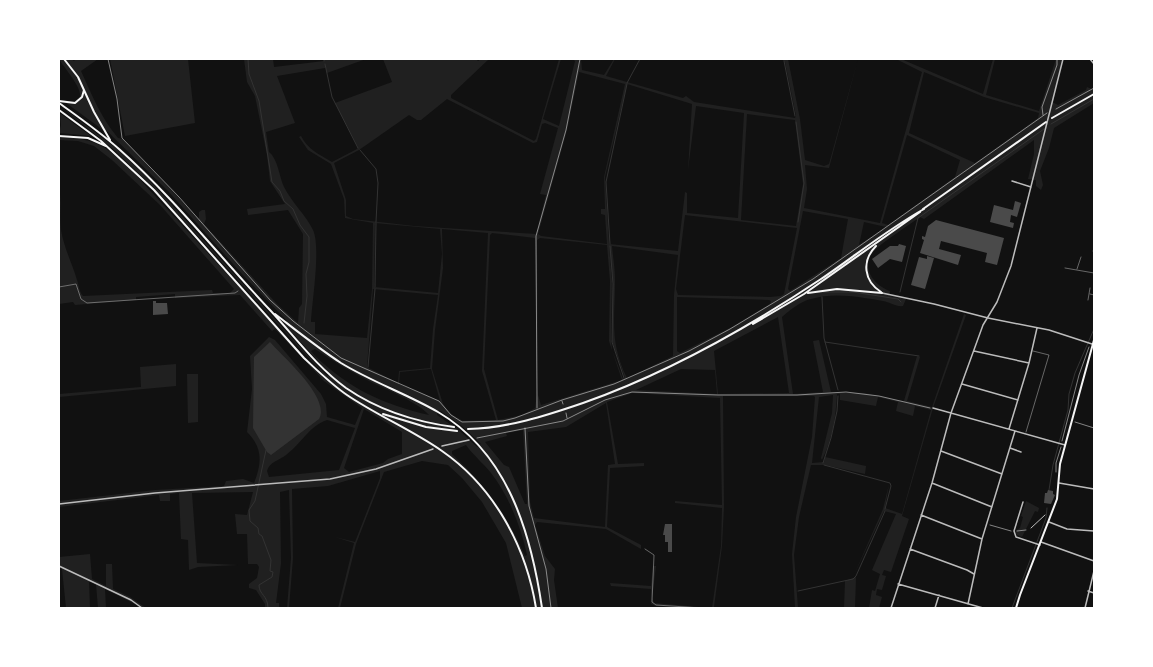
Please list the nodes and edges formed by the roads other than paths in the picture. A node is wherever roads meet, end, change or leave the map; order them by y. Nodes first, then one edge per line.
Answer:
1 (64, 59) edge
2 (1063, 59) edge
3 (1090, 59) edge
4 (1094, 64) edge
5 (84, 89) junction
6 (1094, 94) edge
7 (59, 102) edge
8 (59, 110) edge
9 (1052, 118) dead end
10 (59, 120) edge
11 (1046, 122) dead end
12 (59, 124) edge
13 (59, 136) edge
14 (112, 143) junction
15 (109, 148) junction
16 (1012, 181) dead end
17 (1031, 187) junction
18 (924, 209) junction
19 (880, 242) junction
20 (1081, 256) dead end
21 (1065, 268) dead end
22 (1077, 270) junction
23 (1094, 273) edge
24 (59, 287) edge
25 (1090, 288) dead end
26 (238, 291) dead end
27 (882, 293) junction
28 (804, 294) junction
29 (1089, 294) junction
30 (1094, 295) edge
31 (1088, 300) dead end
32 (272, 312) junction
33 (988, 318) junction
34 (746, 327) junction
35 (1037, 328) junction
36 (1094, 340) edge
37 (1091, 344) junction
38 (974, 351) junction
39 (1032, 351) junction
40 (1029, 363) junction
41 (962, 384) junction
42 (1018, 400) junction
43 (933, 408) road end
44 (378, 413) junction
45 (951, 413) junction
46 (454, 427) dead end
47 (1010, 429) junction
48 (468, 430) dead end
49 (457, 431) dead end
50 (1015, 431) junction
51 (1025, 434) junction
52 (469, 440) dead end
53 (1065, 445) junction
54 (442, 446) dead end
55 (1010, 448) junction
56 (433, 449) dead end
57 (941, 451) junction
58 (1021, 452) dead end
59 (1002, 474) junction
60 (932, 483) junction
61 (1059, 483) junction
62 (1094, 489) edge
63 (1023, 502) dead end
64 (59, 504) edge
65 (992, 506) junction
66 (921, 515) junction
67 (1045, 515) dead end
68 (1049, 522) junction
69 (1031, 528) dead end
70 (1094, 532) edge
71 (982, 539) junction
72 (1041, 542) junction
73 (1039, 544) junction
74 (645, 549) dead end
75 (910, 549) junction
76 (1094, 561) edge
77 (59, 566) edge
78 (1094, 571) edge
79 (974, 574) junction
80 (898, 584) junction
81 (1088, 591) junction
82 (1094, 593) edge
83 (939, 595) junction
84 (968, 604) junction
85 (975, 607) edge
86 (142, 608) edge
87 (536, 608) edge
88 (542, 608) edge
89 (701, 608) edge
90 (891, 608) edge
91 (935, 608) edge
92 (983, 608) edge
93 (1016, 608) edge
94 (1084, 608) edge

1 - 5 main road
2 - 17 street
3 - 4 street
5 - 7 main road
5 - 14 main road
6 - 9 main road
7 - 14 main road
8 - 15 main road
10 - 12 main road
11 - 18 main road
13 - 15 main road
14 - 32 main road
15 - 44 main road
16 - 17 street
17 - 33 street
18 - 19 main road
18 - 34 main road
19 - 27 main road
19 - 28 main road
20 - 22 lane
21 - 22 lane
22 - 23 lane
24 - 26 lane
25 - 29 lane
27 - 28 main road
27 - 33 street
28 - 34 main road
29 - 30 lane
29 - 31 lane
32 - 46 main road
32 - 88 main road
33 - 35 street
33 - 38 street
34 - 48 main road
35 - 37 street
35 - 39 street
36 - 37 main road
37 - 53 main road
38 - 40 street
38 - 41 street
39 - 40 street
39 - 51 lane
40 - 42 street
41 - 42 street
41 - 45 street
42 - 47 street
43 - 45 street
44 - 49 main road
44 - 87 main road
45 - 47 street
45 - 57 street
47 - 50 street
50 - 51 street
50 - 55 street
51 - 53 street
52 - 54 street
53 - 61 main road
55 - 58 street
55 - 59 street
56 - 64 street
57 - 59 street
57 - 60 street
59 - 65 street
60 - 65 street
60 - 66 street
61 - 62 street
61 - 68 main road
63 - 73 street
65 - 71 street
66 - 71 street
66 - 75 street
67 - 69 street
68 - 70 street
68 - 72 main road
71 - 79 street
72 - 73 main road
72 - 76 street
73 - 93 main road
74 - 89 lane
75 - 79 street
75 - 80 street
77 - 86 street
78 - 81 street
79 - 84 street
80 - 83 street
80 - 90 street
81 - 82 street
81 - 94 street
83 - 84 street
83 - 91 street
84 - 85 street
85 - 92 street

